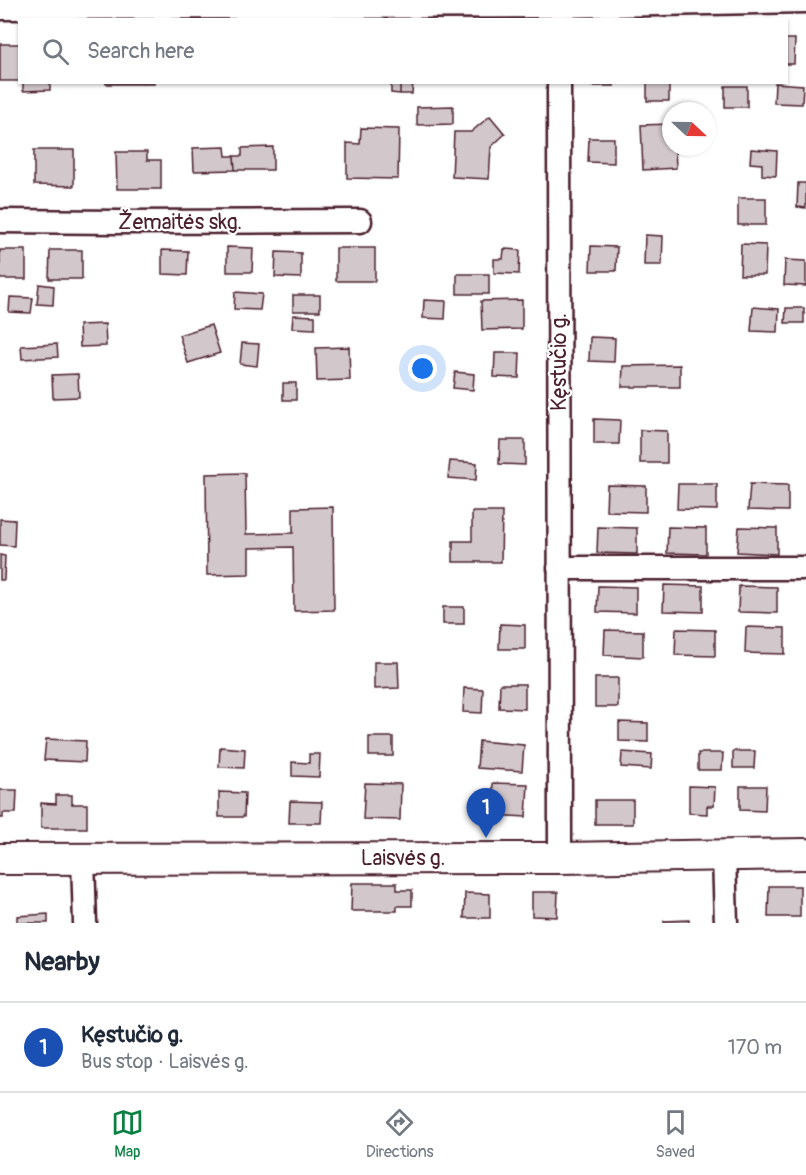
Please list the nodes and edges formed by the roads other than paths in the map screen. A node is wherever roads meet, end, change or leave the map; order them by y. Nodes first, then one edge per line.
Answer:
1 (806, 1) edge
2 (0, 8) edge
3 (559, 9) edge
4 (559, 84) edge
5 (360, 220) dead end
6 (0, 221) edge
7 (560, 568) junction
8 (806, 568) edge
9 (806, 854) edge
10 (724, 855) junction
11 (560, 858) junction
12 (0, 859) edge
13 (83, 859) junction
14 (85, 923) edge
15 (726, 923) edge

1 - 3 street
2 - 3 street
4 - 7 street, Kęstučio g.
5 - 6 street, Žemaitės skg.
7 - 8 street
7 - 11 street, Kęstučio g.
9 - 10 main road, Laisvės g.
10 - 11 main road, Laisvės g.
10 - 15 street
11 - 13 main road, Laisvės g.
12 - 13 main road, Laisvės g.
13 - 14 street

